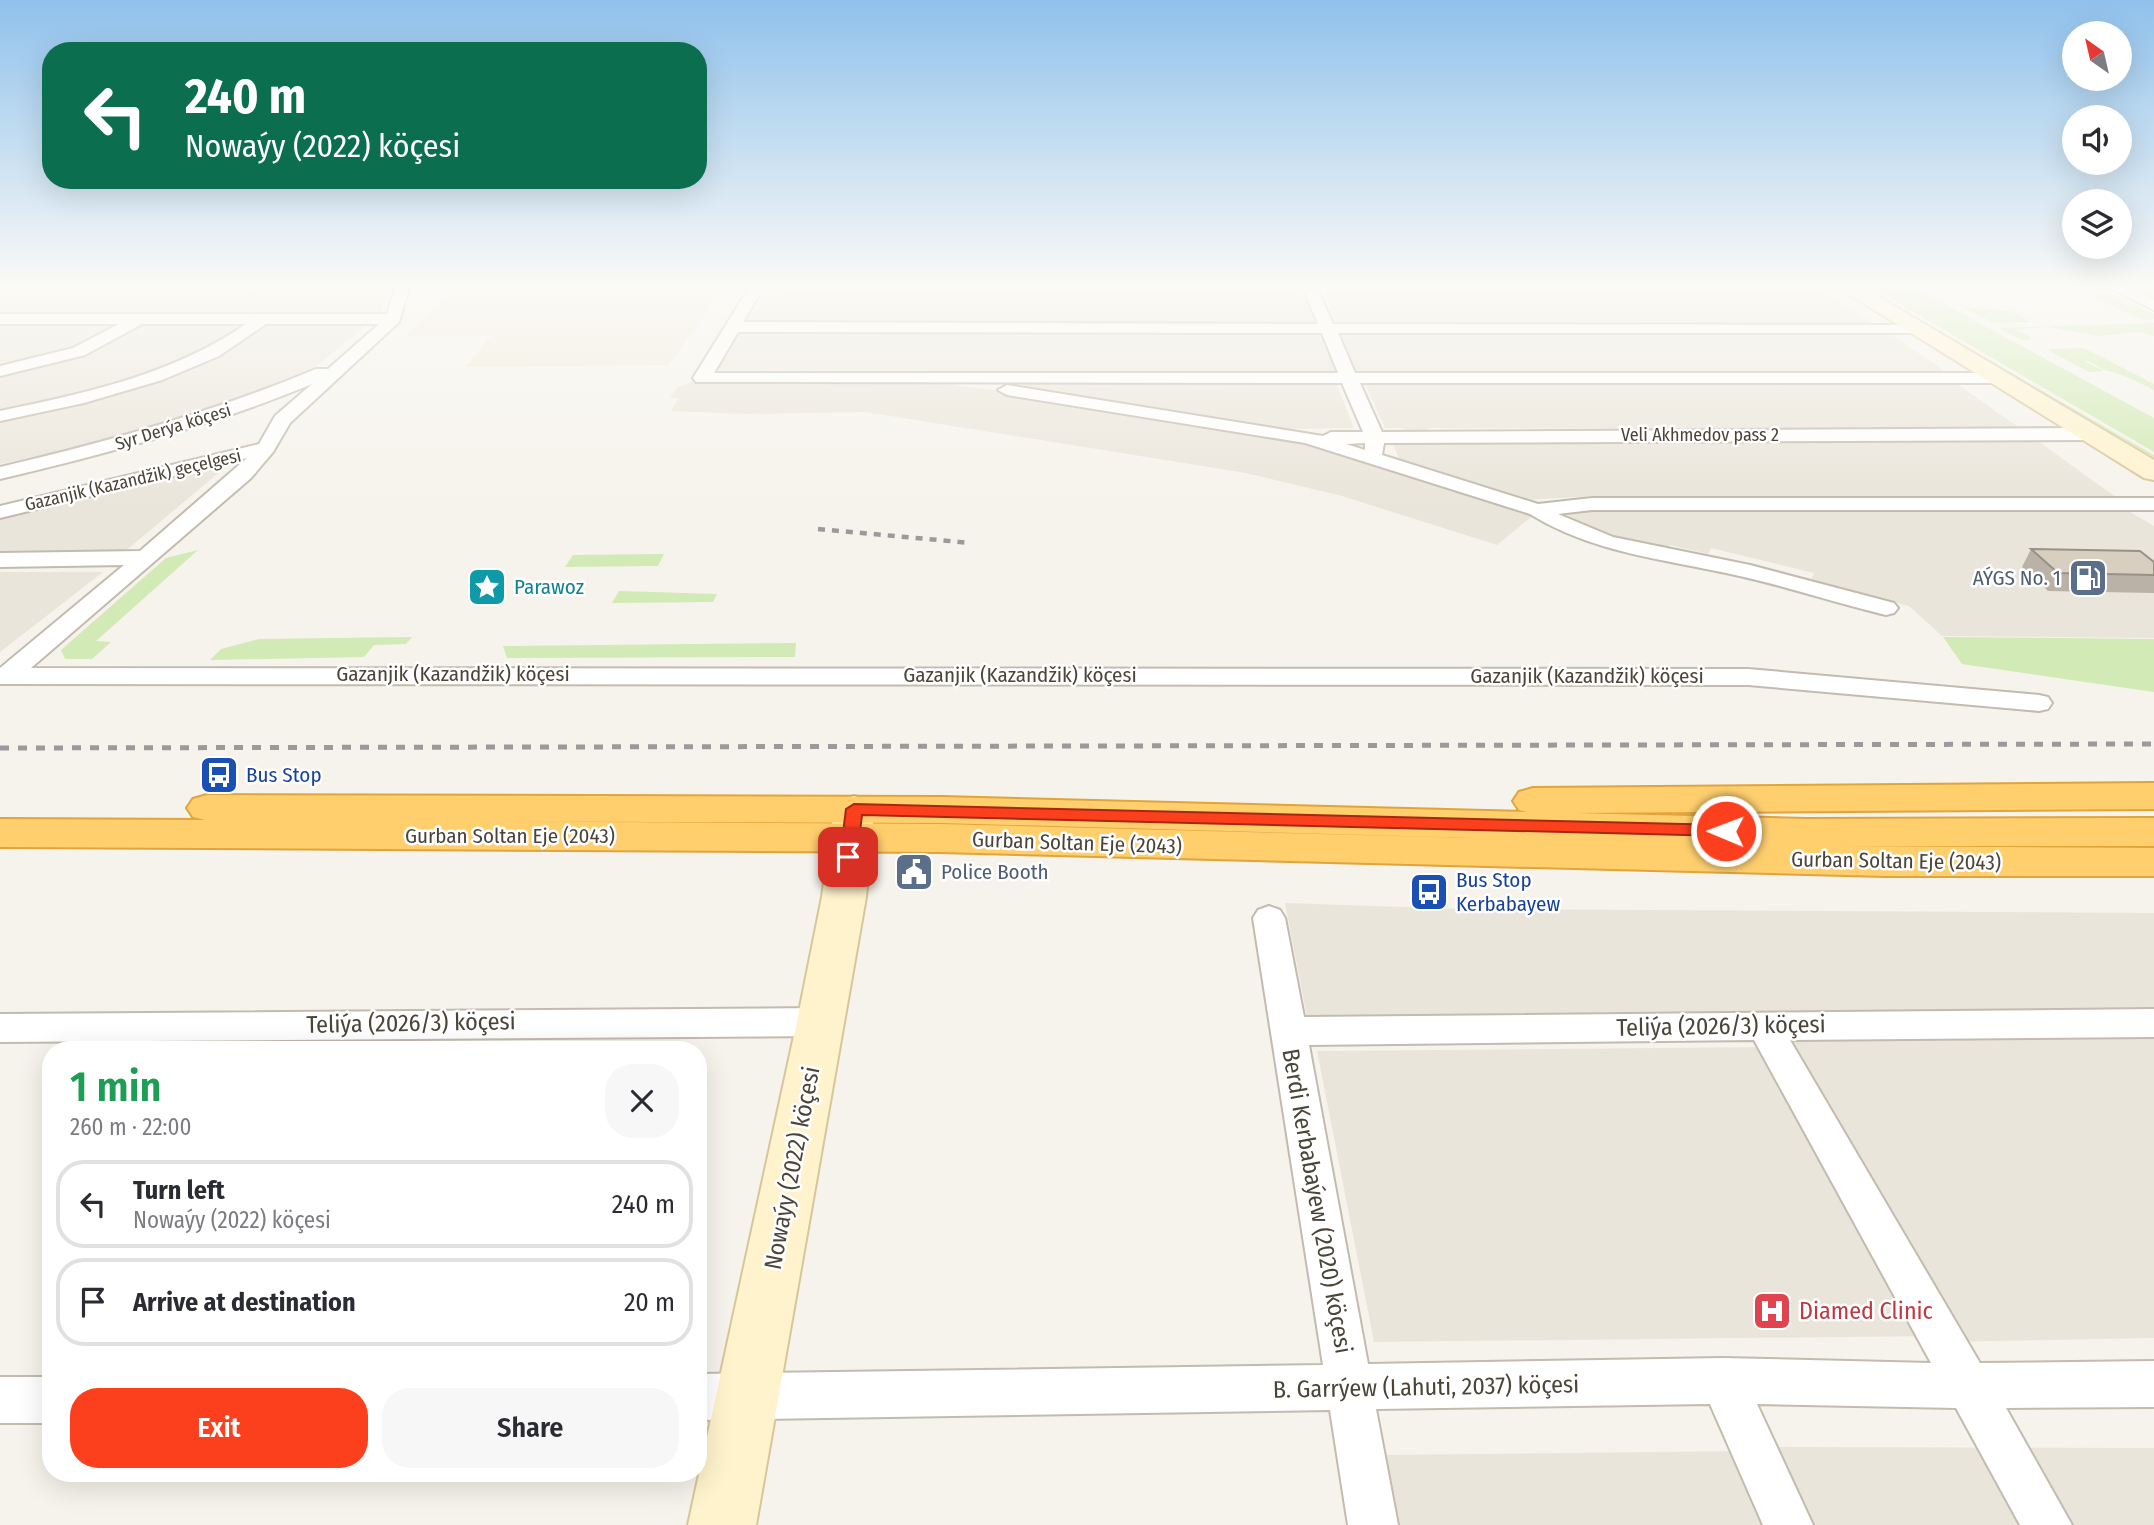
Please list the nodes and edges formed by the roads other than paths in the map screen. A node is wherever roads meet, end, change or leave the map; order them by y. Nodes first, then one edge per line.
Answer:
1 (51, 359) edge
2 (197, 359) edge
3 (348, 359) edge
4 (713, 359) edge
5 (1341, 359) edge
6 (1967, 359) edge
7 (0, 365) edge
8 (29, 365) junction
9 (341, 365) junction
10 (0, 371) edge
11 (967, 377) junction
12 (1348, 377) junction
13 (1998, 378) junction
14 (0, 416) edge
15 (2092, 434) junction
16 (1374, 436) junction
17 (1308, 438) junction
18 (266, 448) junction
19 (1376, 458) junction
20 (2154, 472) edge
21 (0, 473) edge
22 (2154, 504) edge
23 (1537, 510) junction
24 (0, 512) edge
25 (146, 558) junction
26 (0, 559) edge
27 (1886, 608) dead end
28 (4, 676) edge
29 (2039, 703) dead end
30 (2154, 796) edge
31 (0, 808) edge
32 (1326, 821) junction
33 (852, 823) junction
34 (2154, 832) edge
35 (0, 834) edge
36 (2154, 862) edge
37 (1269, 918) dead end
38 (821, 1022) junction
39 (2154, 1023) edge
40 (1763, 1025) junction
41 (0, 1028) edge
42 (1288, 1031) junction
43 (1723, 1381) junction
44 (2154, 1384) edge
45 (1968, 1386) junction
46 (1350, 1389) junction
47 (722, 1397) edge
48 (0, 1400) edge
49 (42, 1400) edge
50 (722, 1525) edge
51 (1373, 1525) edge
52 (1788, 1525) edge
53 (2047, 1525) edge

1 - 8 street
2 - 14 street
3 - 9 street
4 - 11 street
5 - 12 street
6 - 13 street
7 - 8 street
8 - 10 street
9 - 18 street
9 - 21 street, Syr Derýa köçesi
11 - 12 street
11 - 17 street
12 - 13 street
12 - 16 street
13 - 15 street
15 - 16 street, Veli Akhmedov pass 2
15 - 20 street
16 - 17 street, Veli Akhmedov pass 2
16 - 19 street
17 - 19 street
18 - 24 street, Gazanjik (Kazandžik) geçelgesi
18 - 25 street
19 - 23 street
22 - 23 street
23 - 27 street
25 - 26 street
25 - 28 street
28 - 29 street, Gazanjik (Kazandžik) köçesi
30 - 32 highway
31 - 33 highway, Gurban Soltan Eje (2043)
32 - 33 highway, Gurban Soltan Eje (2043)
32 - 34 highway, Gurban Soltan Eje (2043)
33 - 35 highway, Gurban Soltan Eje (2043)
33 - 36 highway, Gurban Soltan Eje (2043)
33 - 38 street, Nowaýy (2022) köçesi
37 - 42 street, Berdi Kerbabaýew (2020) köçesi
38 - 41 street, Teliýa (2026/3) köçesi
38 - 47 street, Nowaýy (2022) köçesi
39 - 40 street, Teliýa (2026/3) köçesi
40 - 42 street, Teliýa (2026/3) köçesi
40 - 45 street
42 - 46 street, Berdi Kerbabaýew (2020) köçesi
43 - 45 street, B. Garrýew (Lahuti, 2037) köçesi
43 - 46 street, B. Garrýew (Lahuti, 2037) köçesi
43 - 52 street
44 - 45 street, B. Garrýew (Lahuti, 2037) köçesi
45 - 53 street
46 - 47 street, B. Garrýew (Lahuti, 2037) köçesi
46 - 51 street, Berdi Kerbabaýew (2020) köçesi
47 - 50 street, Nowaýy (2022) köçesi
48 - 49 street

